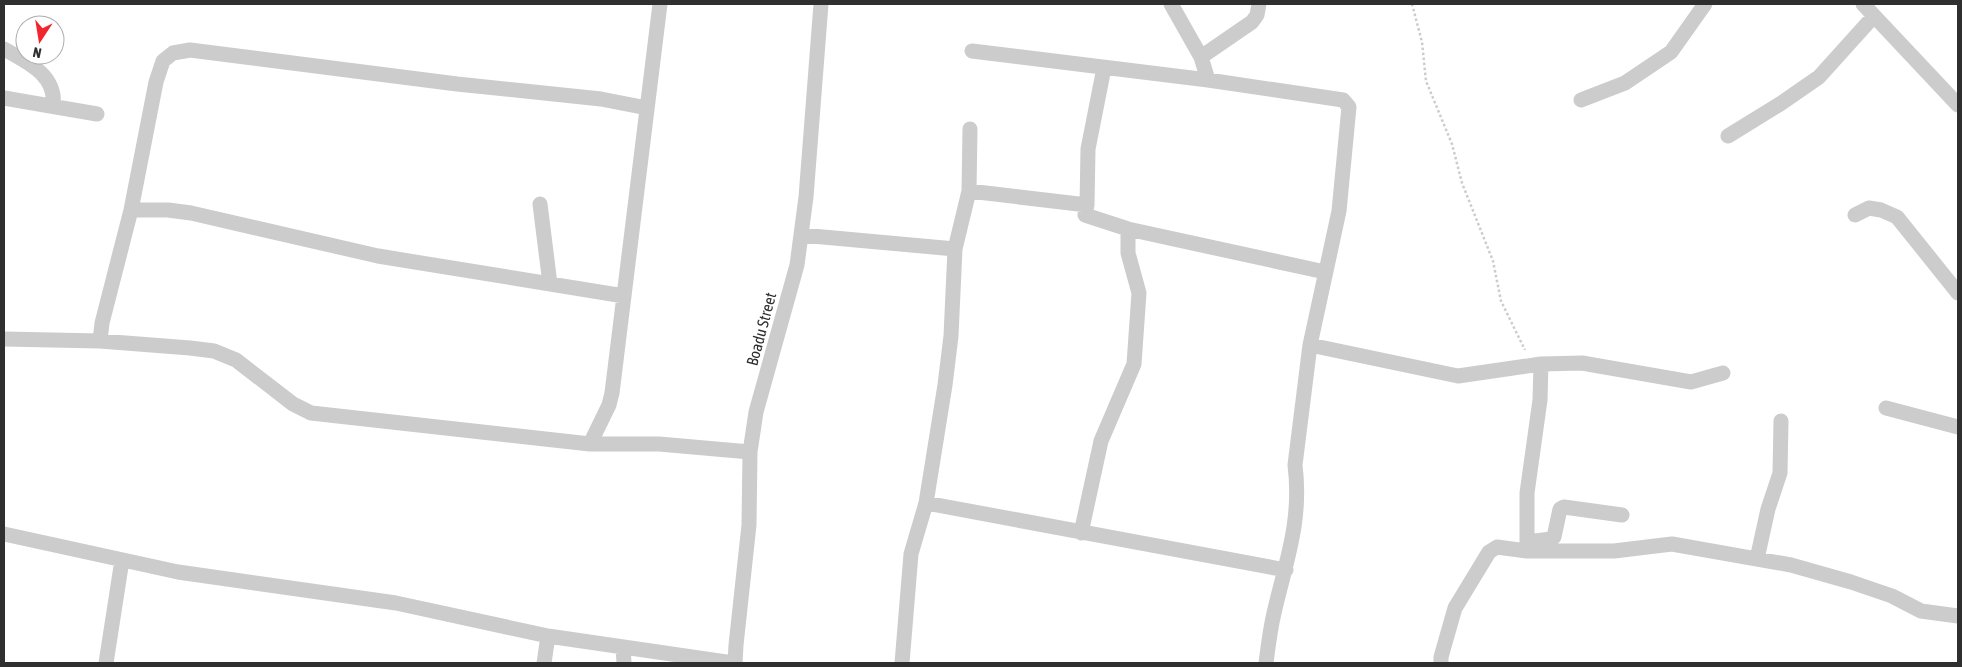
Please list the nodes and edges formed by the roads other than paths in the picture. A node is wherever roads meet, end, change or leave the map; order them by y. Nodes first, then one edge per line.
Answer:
1 (660, 4) edge
2 (821, 4) edge
3 (1171, 4) edge
4 (1259, 4) edge
5 (1705, 4) edge
6 (1863, 4) edge
7 (1874, 16) junction
8 (4, 49) edge
9 (972, 51) dead end
10 (1202, 57) junction
11 (1104, 68) junction
12 (1208, 80) junction
13 (4, 98) edge
14 (1581, 100) dead end
15 (1958, 105) edge
16 (53, 106) junction
17 (647, 108) junction
18 (97, 114) dead end
19 (970, 129) dead end
20 (1728, 136) dead end
21 (969, 191) junction
22 (540, 204) dead end
23 (1087, 205) junction
24 (131, 210) junction
25 (1855, 215) dead end
26 (1128, 229) junction
27 (800, 235) junction
28 (955, 249) junction
29 (1325, 272) junction
30 (550, 284) junction
31 (1956, 286) edge
32 (624, 296) junction
33 (4, 339) edge
34 (100, 342) junction
35 (1310, 345) junction
36 (1542, 364) junction
37 (1723, 373) dead end
38 (1886, 408) dead end
39 (1781, 421) dead end
40 (1958, 427) edge
41 (590, 444) junction
42 (750, 452) junction
43 (926, 503) junction
44 (1622, 515) dead end
45 (1081, 533) junction
46 (4, 534) edge
47 (1527, 546) junction
48 (1757, 559) junction
49 (122, 560) junction
50 (1286, 570) junction
51 (1958, 616) edge
52 (548, 636) junction
53 (623, 647) junction
54 (663, 658) edge
55 (106, 663) edge
56 (544, 663) edge
57 (624, 663) edge
58 (734, 663) edge
59 (902, 663) edge
60 (1266, 663) edge
61 (1441, 663) edge

1 - 17 street
2 - 27 street, Boadu Street
3 - 10 street
4 - 10 street
5 - 14 street
6 - 7 street
7 - 15 street
7 - 20 street
8 - 16 street
9 - 11 street
10 - 12 street
11 - 12 street
11 - 23 street
12 - 29 street
13 - 16 street
16 - 18 street
17 - 24 street
17 - 32 street
19 - 21 street
21 - 23 street
21 - 28 street
22 - 30 street
23 - 26 street
24 - 30 street
24 - 34 street
25 - 31 street
26 - 29 street
26 - 45 street
27 - 28 street
27 - 42 street, Boadu Street
28 - 43 street
29 - 35 street
30 - 32 street
32 - 41 street
33 - 34 street
34 - 41 street
35 - 36 street
35 - 50 street
36 - 37 street
36 - 47 street
38 - 40 street
39 - 48 street
41 - 42 street
42 - 58 street, Boadu Street
43 - 45 street
43 - 59 street
44 - 47 street
45 - 50 street
46 - 49 street
47 - 48 street
47 - 61 street
48 - 51 street
49 - 52 street
49 - 55 street
50 - 60 street
52 - 53 street
52 - 56 street
53 - 54 street
53 - 57 street
54 - 58 street

